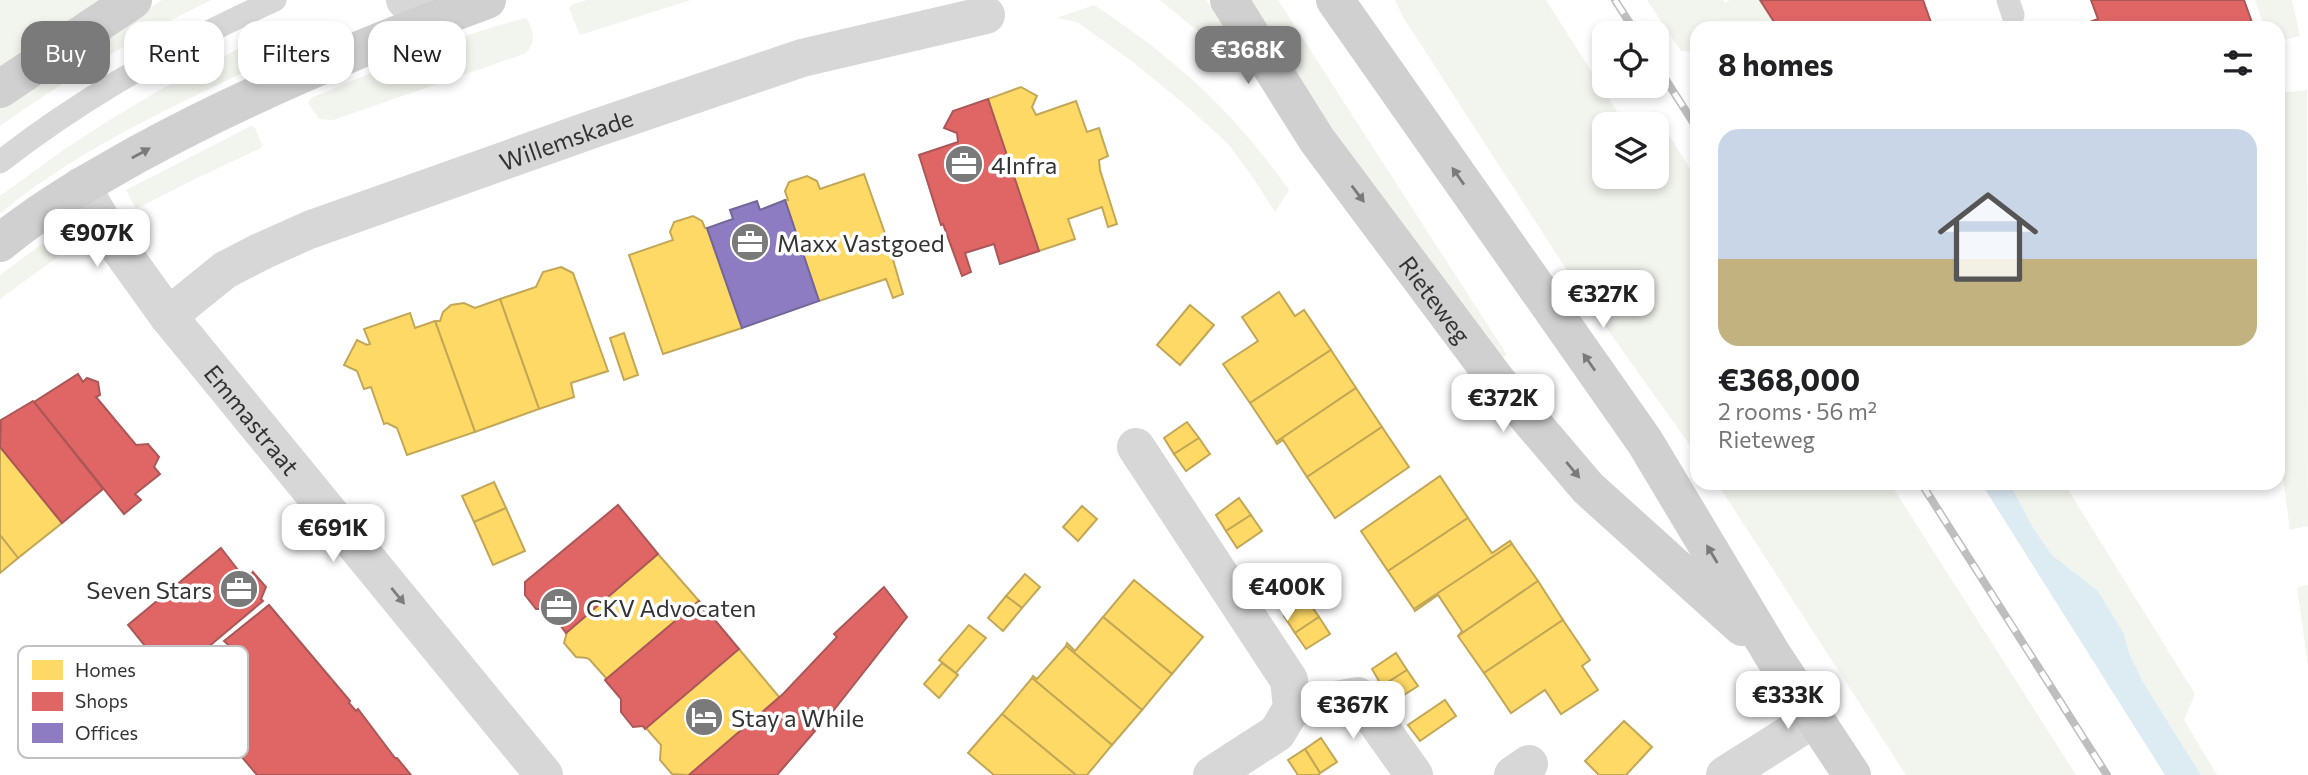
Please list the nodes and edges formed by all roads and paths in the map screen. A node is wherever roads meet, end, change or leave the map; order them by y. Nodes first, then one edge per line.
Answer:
1 (133, 0) edge
2 (275, 0) edge
3 (486, 0) edge
4 (1229, 0) edge
5 (1335, 0) edge
6 (418, 8) edge
7 (986, 15) dead end
8 (0, 89) edge
9 (0, 162) edge
10 (81, 186) junction
11 (0, 243) edge
12 (168, 316) junction
13 (1136, 447) dead end
14 (1772, 654) junction
15 (1292, 708) junction
16 (1815, 718) junction
17 (1843, 772) edge
18 (544, 775) edge
19 (1212, 775) edge
20 (1414, 775) edge
21 (1725, 775) edge

1 - 8 main road
2 - 9 lane
3 - 6 main road
4 -> 14 main road, Rieteweg
14 -> 5 main road, Rieteweg
10 -> 6 main road
7 - 12 street, Willemskade
10 - 11 main road
10 - 12 street, Emmastraat
12 -> 18 street, Emmastraat
13 - 15 street
14 - 16 main road, Rieteweg
15 - 19 street
15 - 20 street
16 - 17 main road, Rieteweg
16 - 21 street

